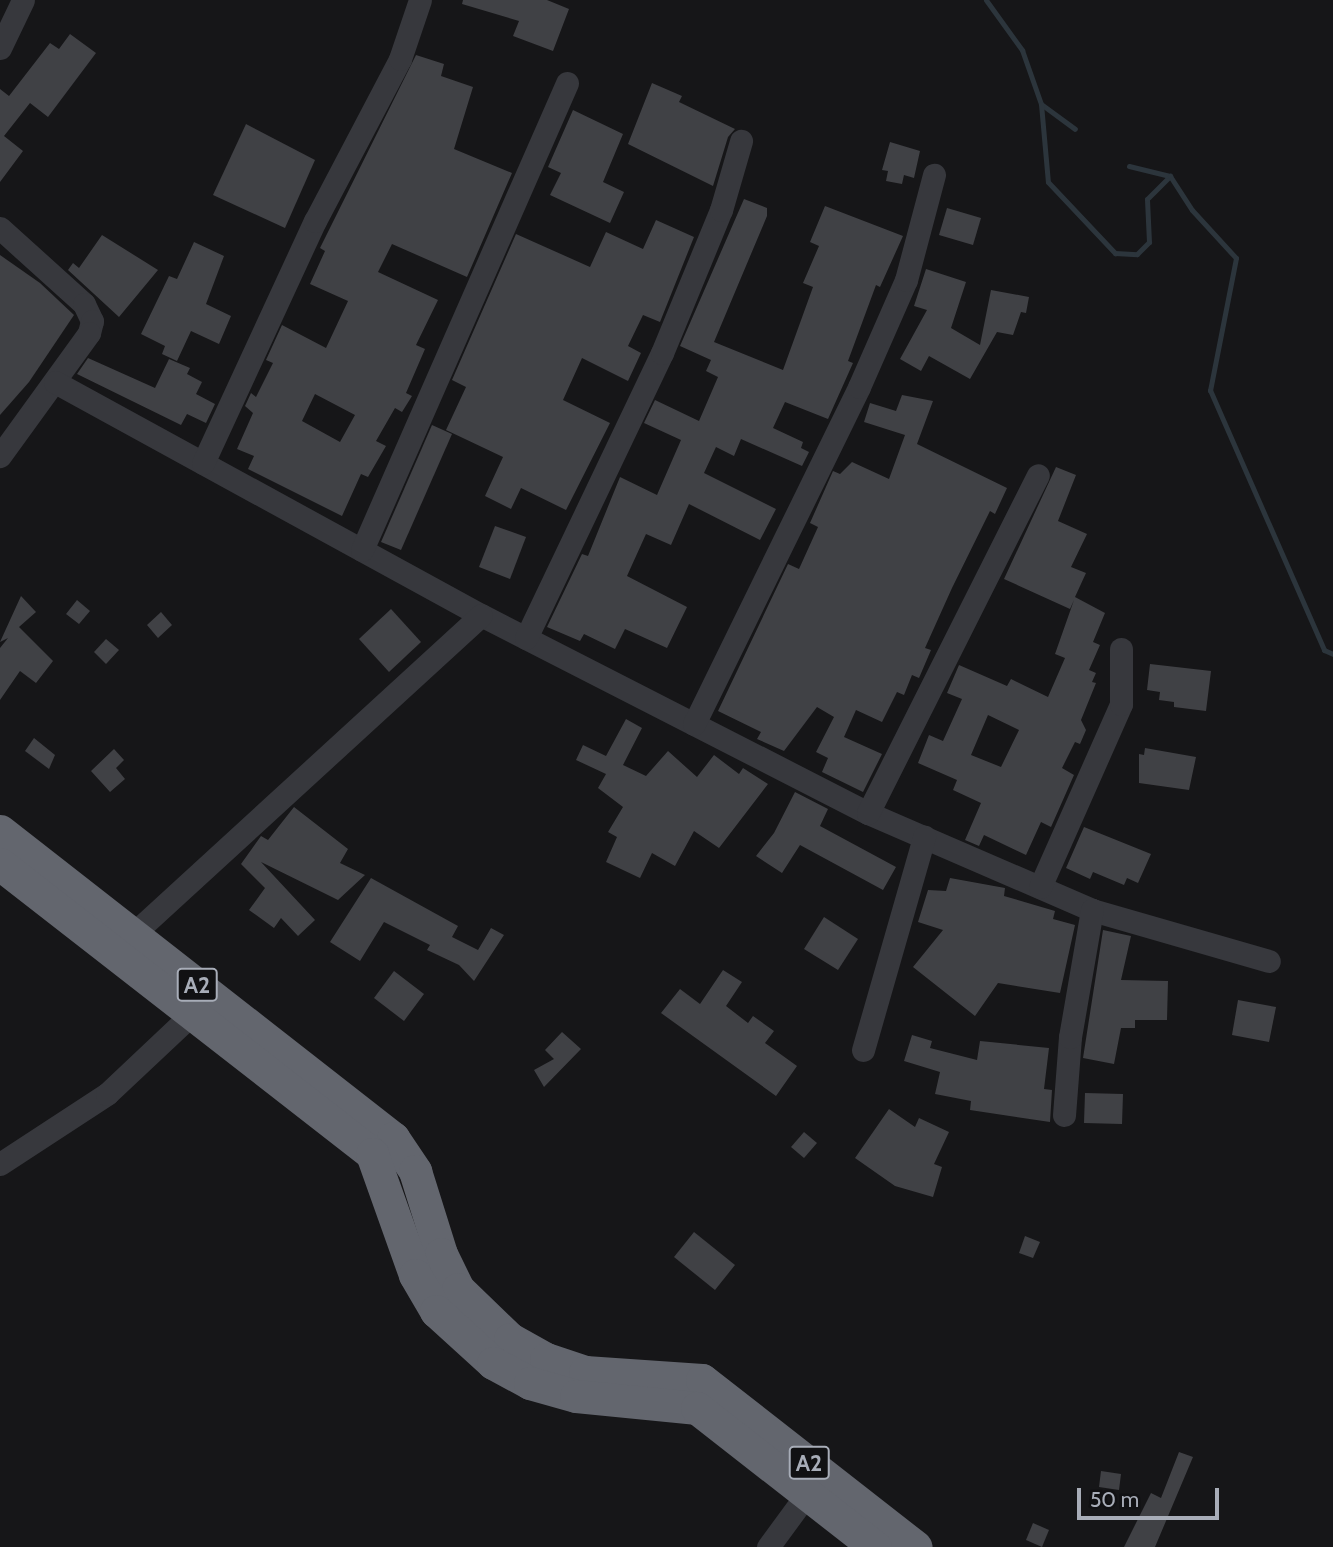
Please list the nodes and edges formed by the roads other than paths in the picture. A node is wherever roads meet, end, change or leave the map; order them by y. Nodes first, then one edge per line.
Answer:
1 (23, 0) edge
2 (421, 0) edge
3 (0, 48) edge
4 (567, 83) dead end
5 (741, 141) dead end
6 (934, 175) dead end
7 (0, 228) edge
8 (55, 382) junction
9 (0, 456) edge
10 (203, 463) junction
11 (1038, 475) dead end
12 (362, 550) junction
13 (481, 615) junction
14 (526, 638) junction
15 (1121, 649) dead end
16 (694, 724) junction
17 (868, 813) junction
18 (0, 831) edge
19 (924, 837) junction
20 (0, 864) edge
21 (1040, 887) junction
22 (1092, 910) junction
23 (132, 935) junction
24 (1269, 961) dead end
25 (192, 1014) junction
26 (863, 1050) dead end
27 (1064, 1115) dead end
28 (0, 1164) edge
29 (807, 1494) junction
30 (768, 1547) edge
31 (875, 1547) edge
32 (916, 1547) edge

1 - 3 street
2 - 10 street
4 - 12 street
5 - 14 street
6 - 16 street
7 - 8 street
8 - 9 street
8 - 10 street
10 - 12 street
11 - 17 street
12 - 13 street
13 - 14 street
13 - 23 street
14 - 16 street
15 - 21 street
16 - 17 street
17 - 19 street
18 - 23 highway, A2
19 - 21 street
19 - 26 street
20 - 25 highway, A2
21 - 22 street
22 - 24 street
22 - 27 street
23 - 32 highway, A2
25 - 28 street
25 - 29 highway, A2
29 - 30 street
29 - 31 highway, A2

